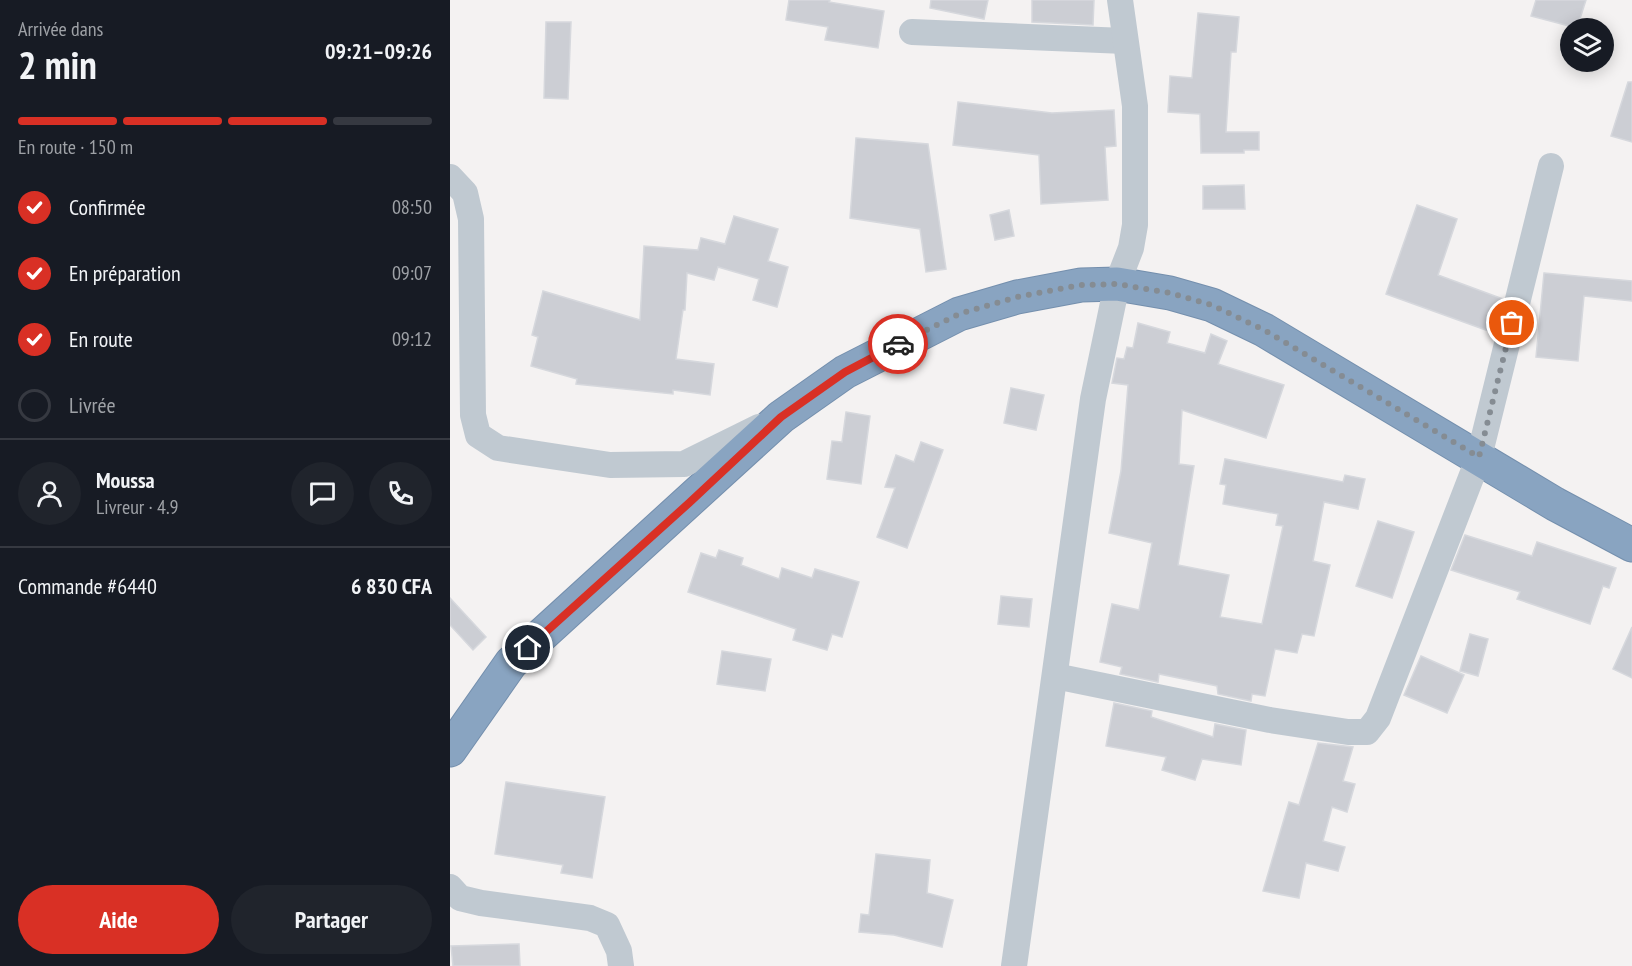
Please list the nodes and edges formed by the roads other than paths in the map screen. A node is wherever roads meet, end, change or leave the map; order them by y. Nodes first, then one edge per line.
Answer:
1 (1120, 0) edge
2 (912, 32) dead end
3 (1125, 42) junction
4 (1551, 166) dead end
5 (450, 177) edge
6 (1117, 284) junction
7 (781, 417) junction
8 (1479, 457) junction
9 (1632, 545) edge
10 (1055, 676) junction
11 (452, 744) edge
12 (450, 887) edge
13 (621, 966) edge
14 (1014, 966) edge

1 - 3 street
2 - 3 street
3 - 6 street
4 - 8 street
5 - 7 street
6 - 7 highway
6 - 8 highway
6 - 10 street
7 - 11 highway
8 - 9 highway
8 - 10 street
10 - 14 street
12 - 13 street

